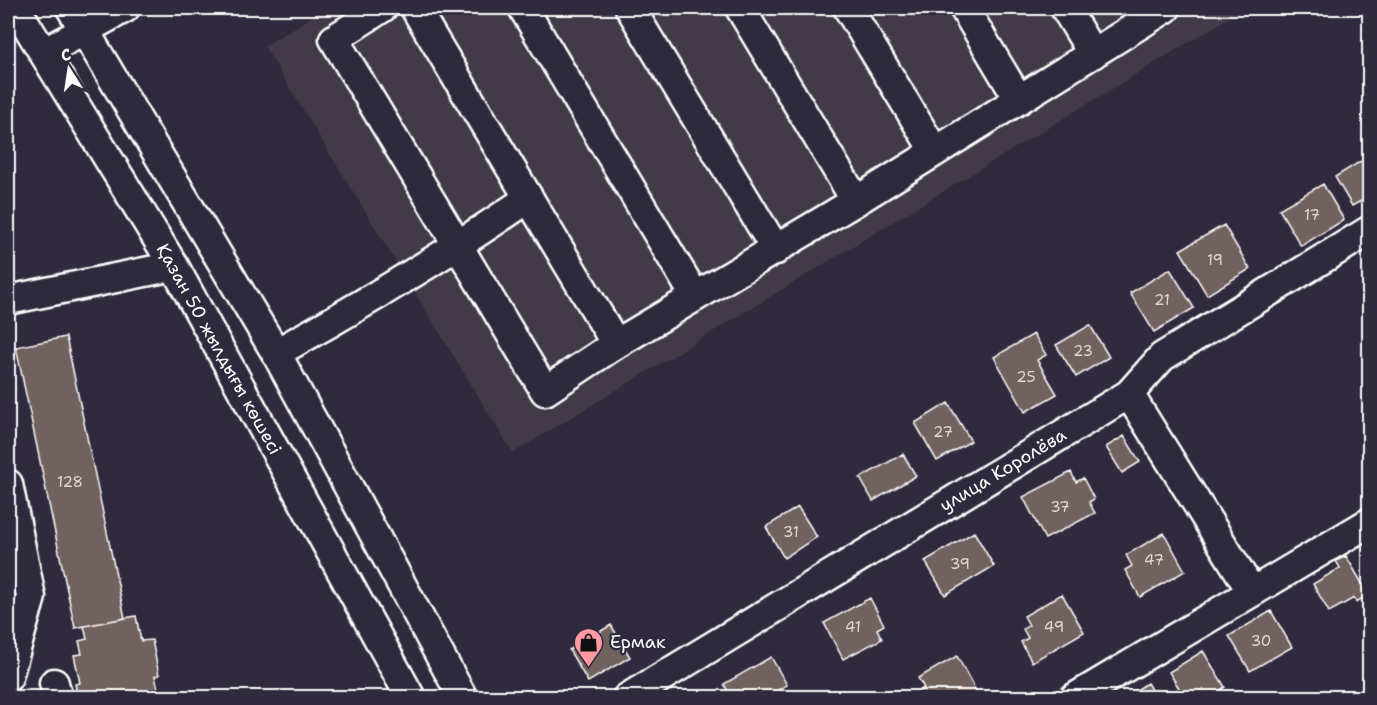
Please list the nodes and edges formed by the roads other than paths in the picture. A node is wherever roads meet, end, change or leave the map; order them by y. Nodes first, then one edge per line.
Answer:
1 (16, 8) edge
2 (125, 8) edge
3 (382, 8) edge
4 (415, 8) edge
5 (523, 8) edge
6 (630, 8) edge
7 (740, 8) edge
8 (848, 8) edge
9 (964, 8) edge
10 (1065, 8) edge
11 (1162, 8) edge
12 (78, 18) edge
13 (45, 52) junction
14 (1093, 54) junction
15 (1019, 100) junction
16 (935, 152) junction
17 (529, 198) junction
18 (856, 201) junction
19 (1370, 230) edge
20 (458, 247) junction
21 (776, 250) junction
22 (174, 266) junction
23 (695, 296) junction
24 (8, 300) edge
25 (616, 344) junction
26 (276, 353) junction
27 (1129, 394) junction
28 (8, 484) edge
29 (1370, 522) edge
30 (1251, 592) junction
31 (8, 676) edge
32 (411, 698) edge
33 (463, 698) edge
34 (627, 698) edge
35 (1074, 698) edge

1 - 13 street, Қазан 50 жылдығы көшесі
2 - 12 street
3 - 20 street
4 - 17 street
5 - 23 street
6 - 21 street
7 - 18 street
8 - 16 street
9 - 15 street
10 - 14 street
11 - 14 street
12 - 13 street
12 - 26 street
13 - 22 street, Қазан 50 жылдығы көшесі
14 - 15 street
15 - 16 street
16 - 18 street
17 - 20 street
17 - 25 street
18 - 21 street
19 - 27 street, улица Королёва
20 - 25 street
20 - 26 street
21 - 23 street
22 - 24 street
22 - 32 street, Қазан 50 жылдығы көшесі
23 - 25 street
26 - 33 street
27 - 30 street
27 - 34 street, улица Королёва
28 - 31 street
29 - 30 street
30 - 35 street

